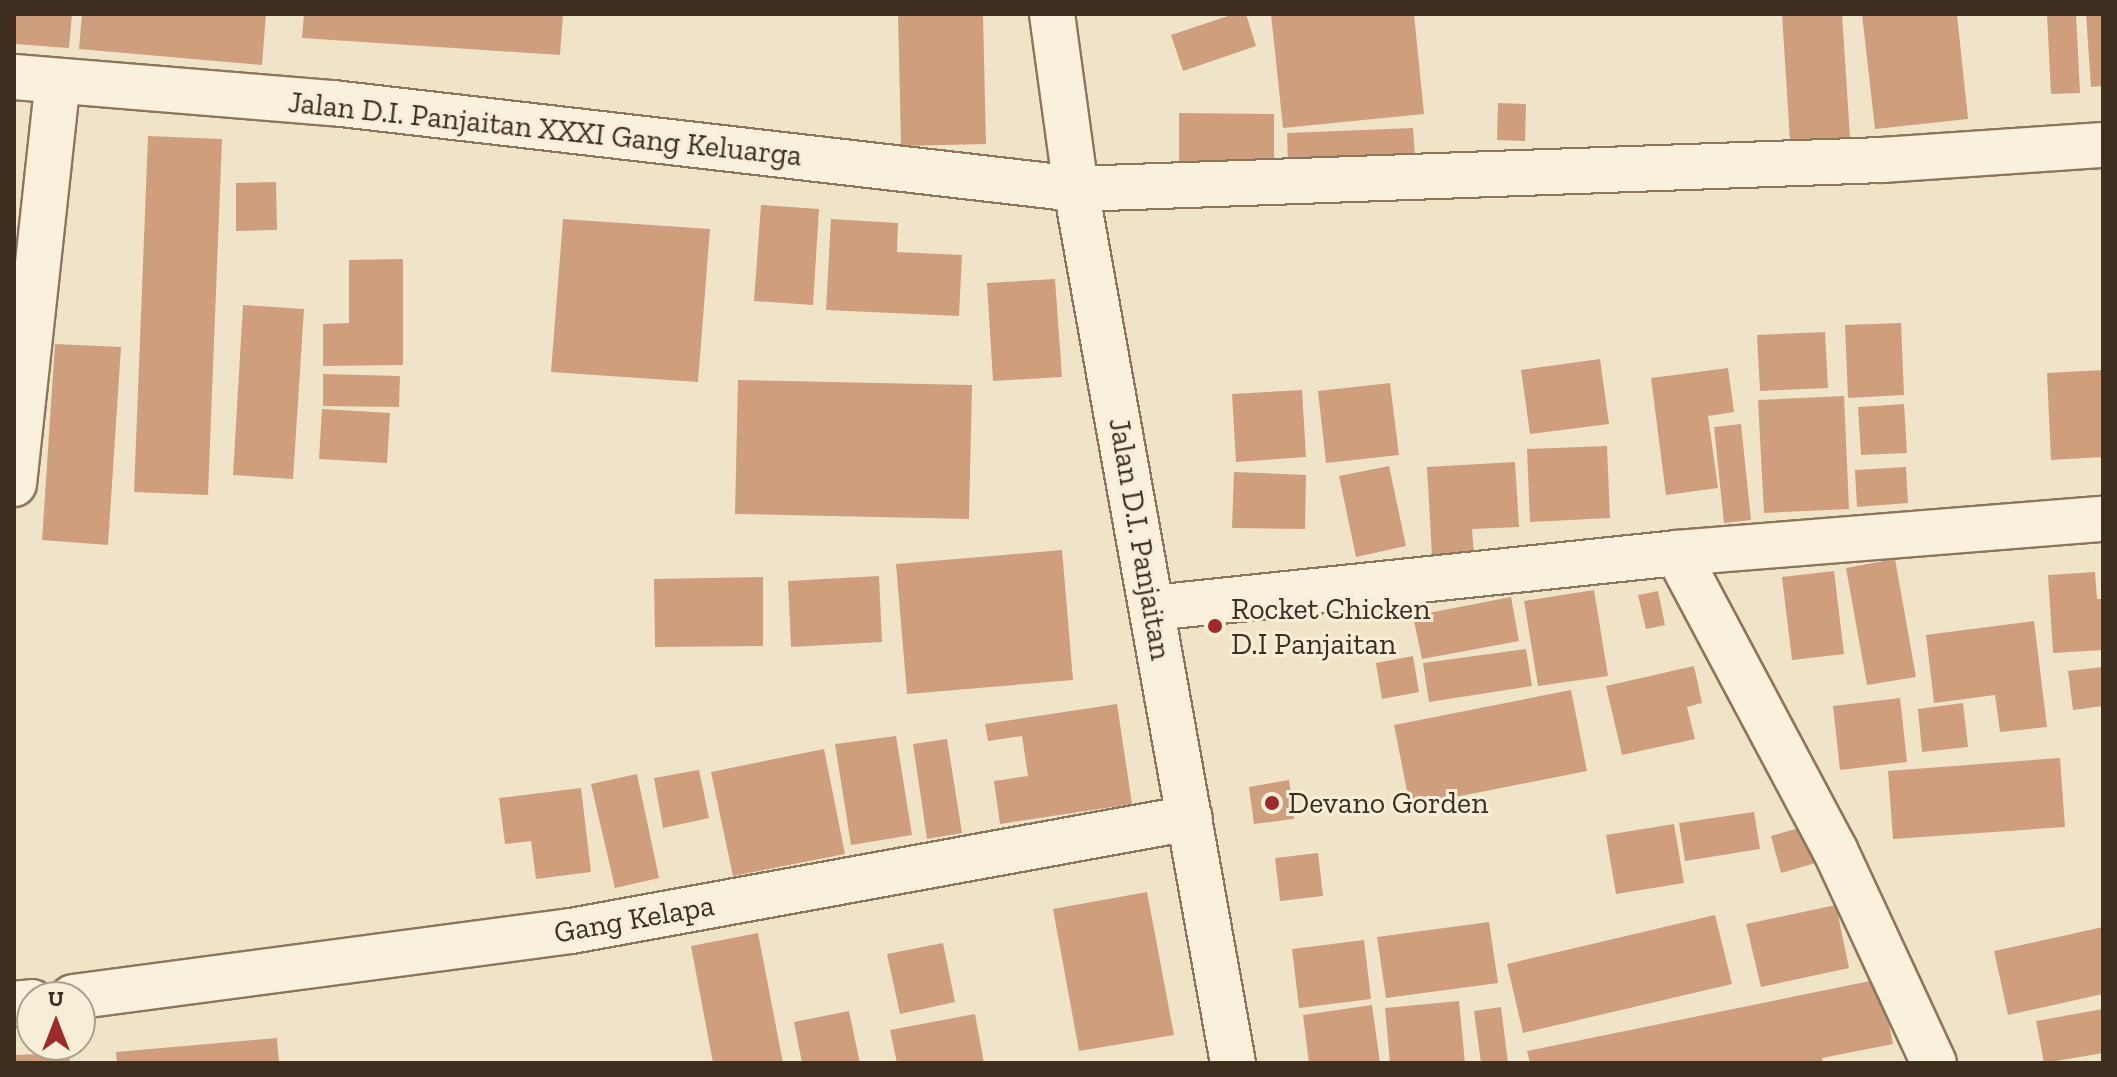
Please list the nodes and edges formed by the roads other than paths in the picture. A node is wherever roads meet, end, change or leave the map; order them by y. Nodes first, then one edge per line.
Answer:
1 (1052, 14) edge
2 (14, 77) edge
3 (58, 81) junction
4 (2103, 145) edge
5 (1076, 189) junction
6 (14, 484) edge
7 (2103, 519) edge
8 (1677, 553) junction
9 (1153, 608) junction
10 (1190, 818) junction
11 (96, 994) edge
12 (1233, 1063) edge
13 (1934, 1063) edge

1 - 5 street, Jalan D.I. Panjaitan
2 - 3 street, Jalan D.I. Panjaitan XXXI Gang Keluarga
3 - 5 street, Jalan D.I. Panjaitan XXXI Gang Keluarga
3 - 6 street
4 - 5 street, Jalan D.I. Panjaitan XXXI Gang Keluarga
5 - 9 street, Jalan D.I. Panjaitan
7 - 8 street
8 - 9 street
8 - 13 street
9 - 10 street, Jalan D.I. Panjaitan
10 - 11 street, Gang Kelapa
10 - 12 street, Jalan D.I. Panjaitan

